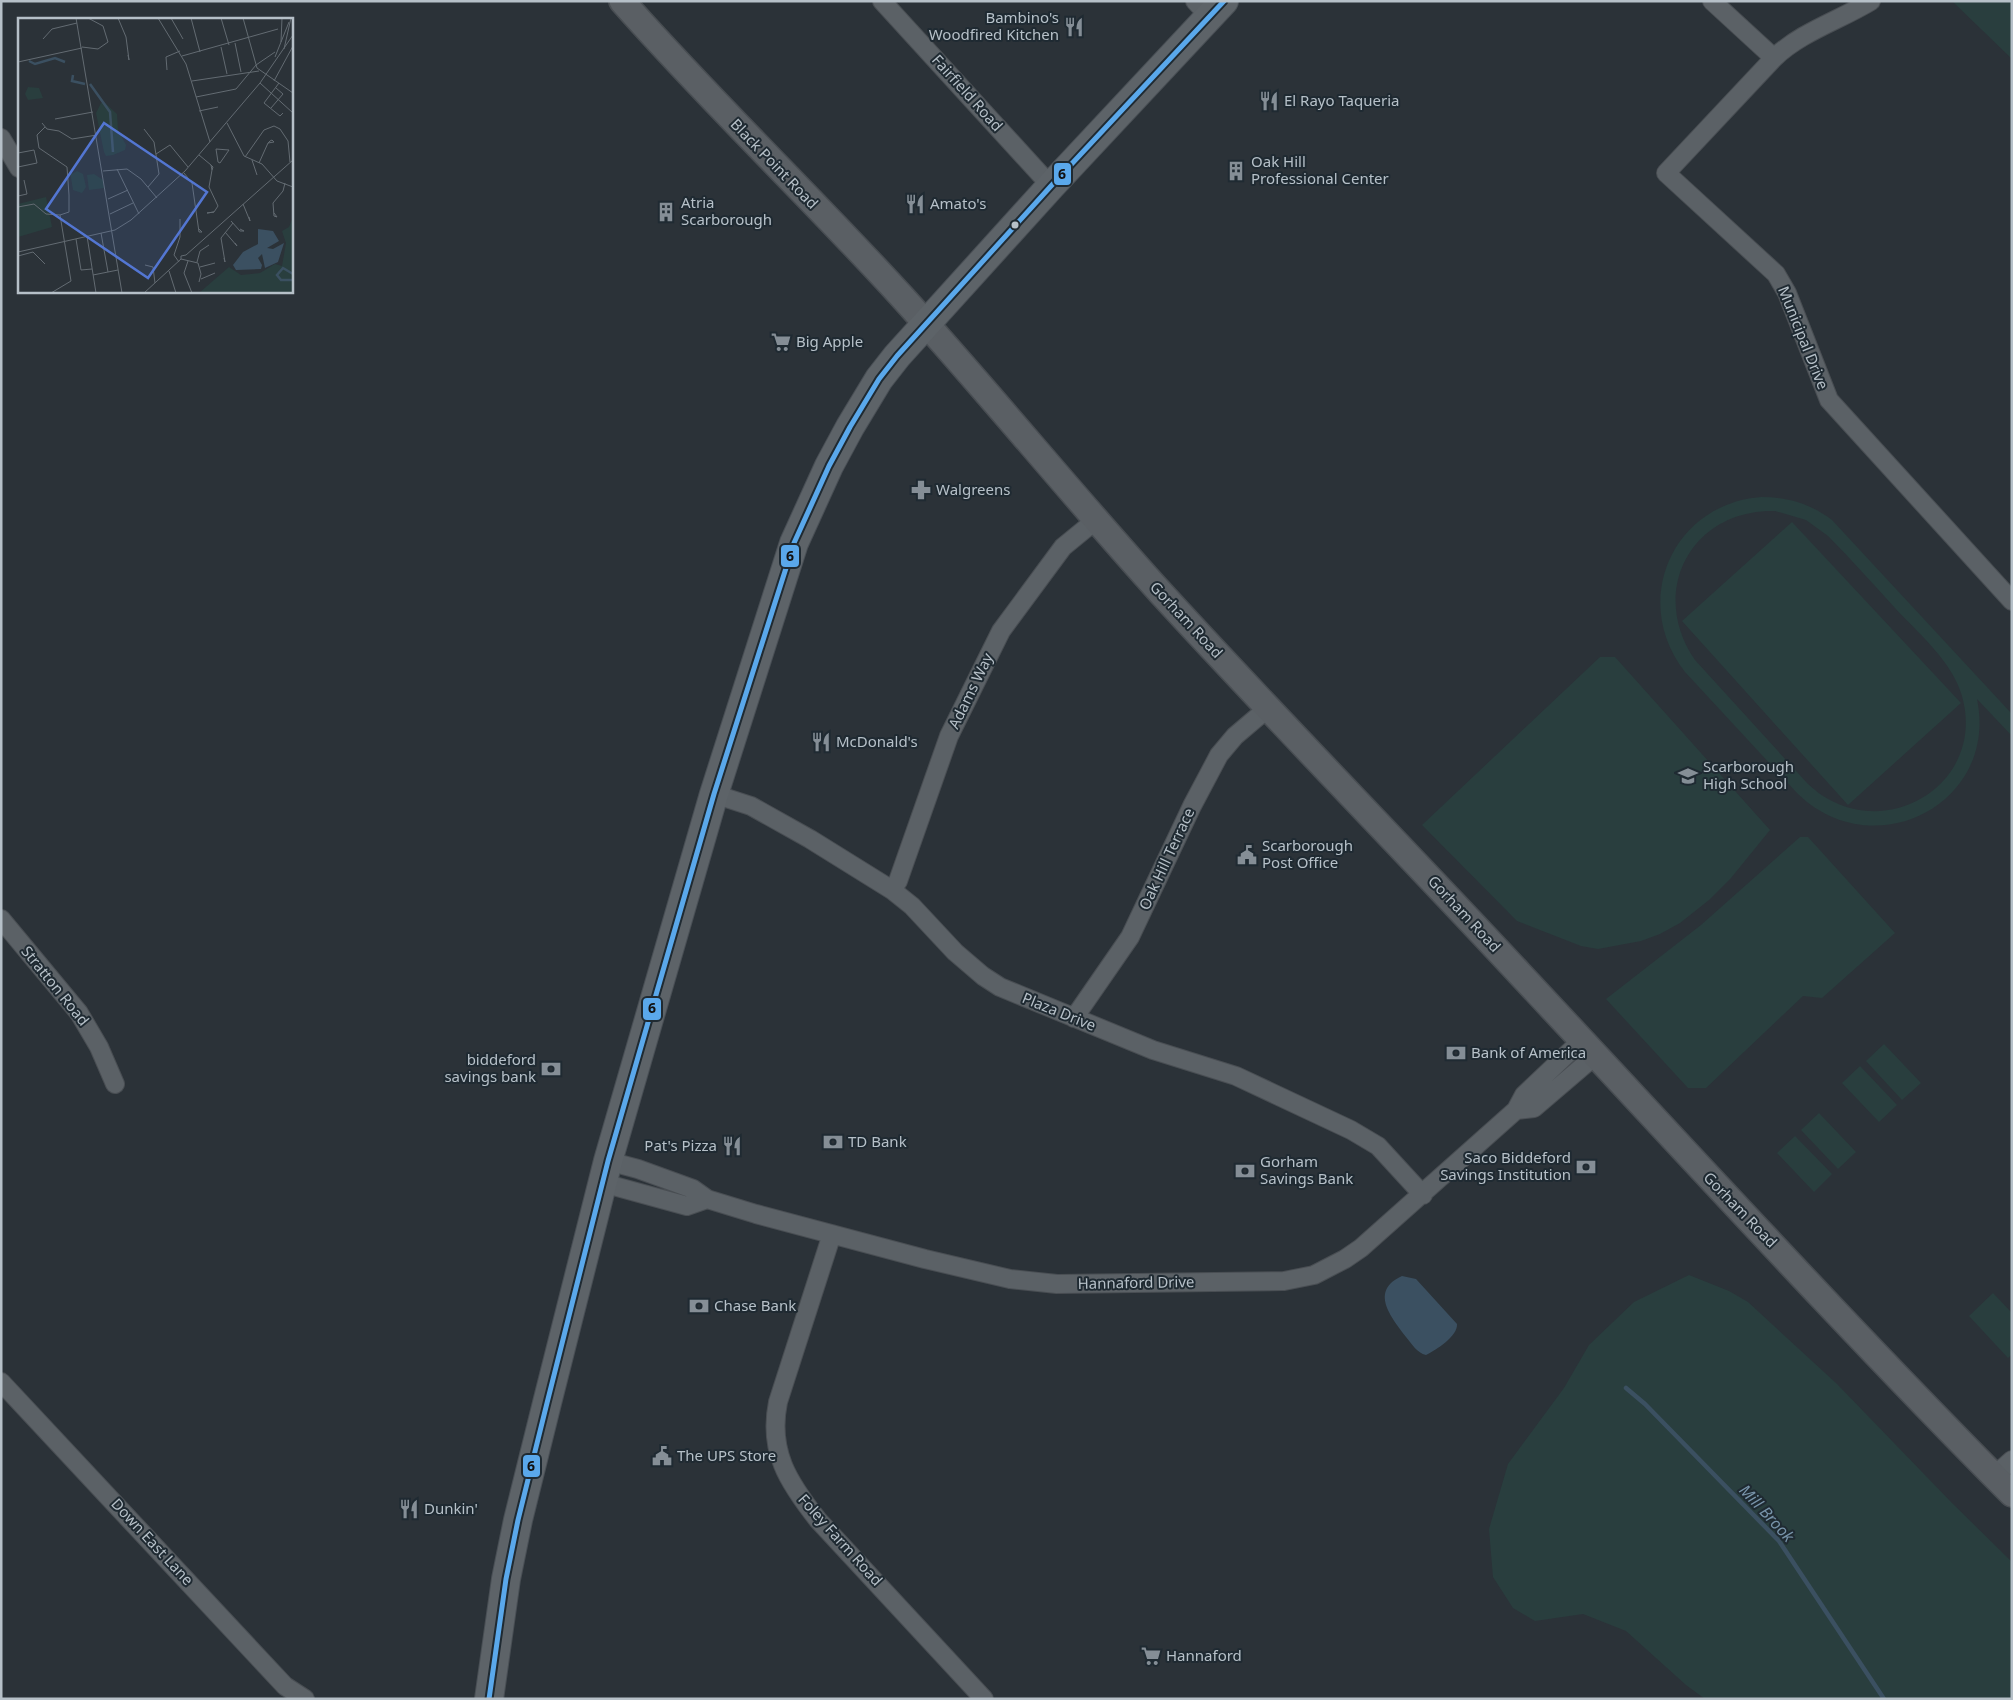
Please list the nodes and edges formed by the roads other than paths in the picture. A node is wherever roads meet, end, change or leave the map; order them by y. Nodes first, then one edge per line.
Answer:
1 (622, 1) edge
2 (882, 1) edge
3 (1712, 1) edge
4 (1871, 1) edge
5 (1210, 6) edge
6 (1774, 58) junction
7 (1, 138) edge
8 (18, 166) edge
9 (1051, 186) junction
10 (927, 325) junction
11 (1096, 520) junction
12 (2012, 601) edge
13 (1268, 708) junction
14 (714, 794) junction
15 (892, 890) junction
16 (1, 919) edge
17 (1074, 1018) junction
18 (1589, 1047) junction
19 (115, 1084) dead end
20 (606, 1172) junction
21 (1423, 1195) junction
22 (707, 1199) junction
23 (832, 1234) junction
24 (1, 1382) edge
25 (2003, 1468) edge
26 (2012, 1494) edge
27 (305, 1699) edge
28 (489, 1699) edge
29 (984, 1699) edge

1 - 10 main road, Black Point Road
2 - 9 street, Fairfield Road
3 - 6 street
4 - 6 street
5 - 9 main road
6 - 12 street, Municipal Drive
7 - 8 street
9 - 10 main road
10 - 11 main road, Gorham Road
10 - 14 main road
11 - 13 main road, Gorham Road
11 - 15 street, Adams Way
13 - 17 street, Oak Hill Terrace
13 - 18 main road, Gorham Road
14 - 15 street, Plaza Drive
14 - 20 main road
15 - 17 street, Plaza Drive
16 - 19 street, Stratton Road
17 - 21 street, Plaza Drive
18 - 21 street, Hannaford Drive
18 - 25 main road, Gorham Road
20 - 22 street, Hannaford Drive
20 - 22 street, Hannaford Drive
20 - 28 main road
21 - 23 street, Hannaford Drive
22 - 23 street, Hannaford Drive
23 - 29 street, Foley Farm Road
24 - 27 street, Down East Lane
25 - 26 main road, Gorham Road

